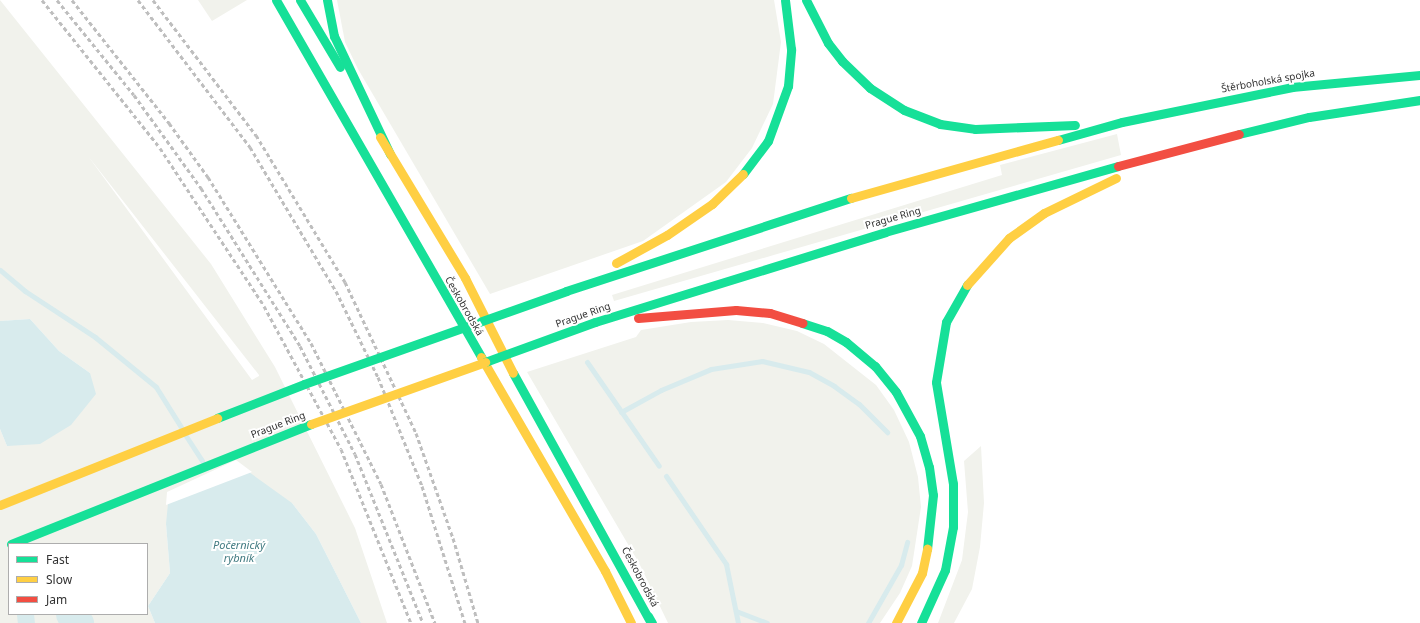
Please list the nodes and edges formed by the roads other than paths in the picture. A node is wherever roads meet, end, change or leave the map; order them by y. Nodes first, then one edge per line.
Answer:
1 (276, 0) edge
2 (300, 0) edge
3 (327, 0) edge
4 (785, 0) edge
5 (806, 0) edge
6 (1420, 75) edge
7 (1420, 100) edge
8 (1122, 122) junction
9 (1177, 149) junction
10 (390, 154) junction
11 (595, 277) junction
12 (612, 319) junction
13 (0, 506) edge
14 (13, 543) edge
15 (650, 621) edge
16 (631, 623) edge
17 (896, 623) edge
18 (921, 623) edge

1 - 16 main road, Českobrodská
2 - 10 main road, Českobrodská
3 - 10 main road
4 - 11 main road
5 - 8 main road
6 - 8 main road, Štěrboholská spojka
7 - 9 main road
8 - 11 main road
9 - 12 main road, Prague Ring
9 - 18 main road
10 - 15 main road, Českobrodská
11 - 13 main road, bridge
12 - 14 main road, Prague Ring, bridge
12 - 17 main road

